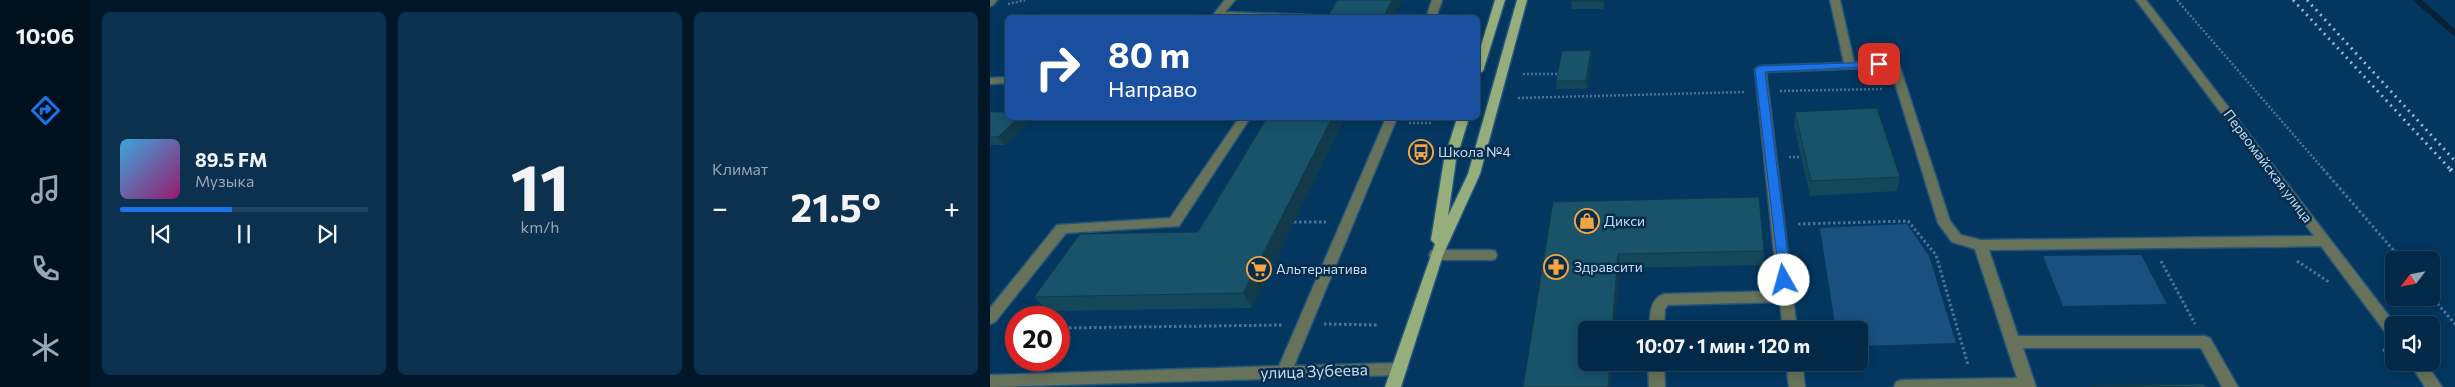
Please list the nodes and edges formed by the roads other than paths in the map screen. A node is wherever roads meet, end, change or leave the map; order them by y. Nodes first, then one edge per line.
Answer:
1 (992, 0) edge
2 (1230, 0) edge
3 (1437, 0) edge
4 (1500, 0) edge
5 (1522, 0) edge
6 (1835, 0) edge
7 (2141, 0) edge
8 (990, 4) edge
9 (1218, 15) edge
10 (1432, 15) edge
11 (1480, 65) edge
12 (1850, 66) junction
13 (1005, 80) edge
14 (990, 81) edge
15 (1243, 120) edge
16 (1390, 120) edge
17 (1461, 120) edge
18 (2325, 241) junction
19 (1981, 245) junction
20 (1436, 255) junction
21 (1490, 255) dead end
22 (1786, 296) junction
23 (990, 318) edge
24 (1657, 321) edge
25 (1789, 321) edge
26 (2385, 321) edge
27 (2013, 342) junction
28 (1399, 369) junction
29 (1656, 371) edge
30 (1795, 371) edge
31 (2422, 371) edge
32 (1284, 372) junction
33 (990, 382) edge
34 (2028, 385) edge
35 (1393, 387) edge
36 (1657, 387) edge
37 (1796, 387) edge
38 (1902, 387) edge
39 (2230, 387) edge
40 (2434, 387) edge

1 - 8 street
2 - 9 street
3 - 10 street
4 - 11 main road
5 - 20 main road
6 - 12 street
7 - 18 street, Первомайская улица
12 - 19 street
12 - 22 street
13 - 14 street
15 - 23 street
16 - 32 street
17 - 20 main road
18 - 19 street
18 - 26 street, Первомайская улица
19 - 27 street
20 - 21 street
20 - 28 main road
22 - 24 street
22 - 25 street
27 - 34 street
27 - 39 street
28 - 32 street, улица Зубеева
28 - 35 main road
29 - 36 street
30 - 37 street
31 - 40 street
32 - 33 street, улица Зубеева
34 - 38 street

